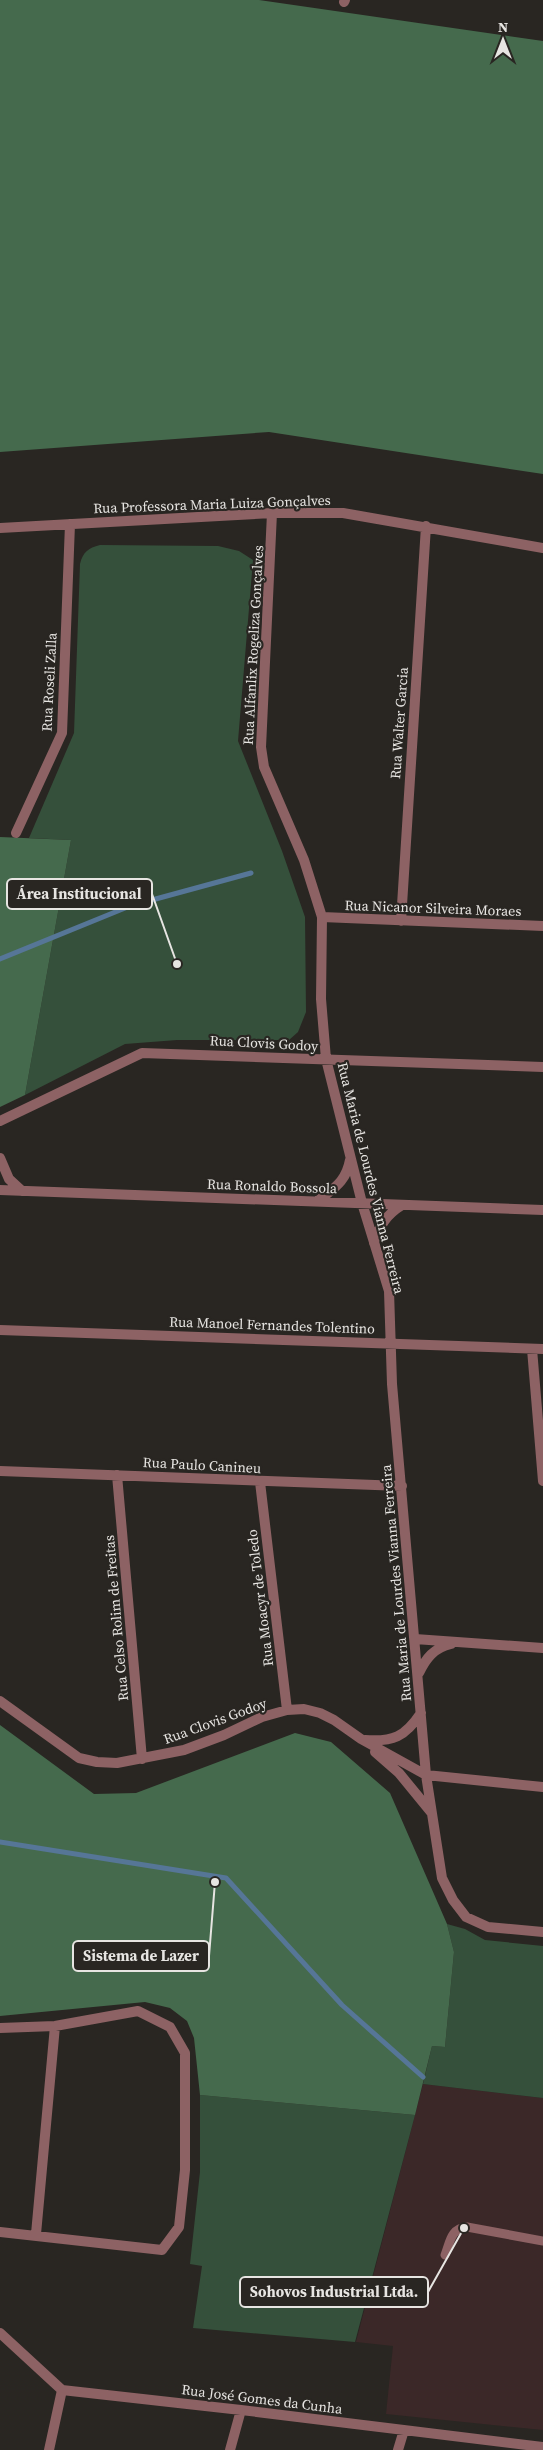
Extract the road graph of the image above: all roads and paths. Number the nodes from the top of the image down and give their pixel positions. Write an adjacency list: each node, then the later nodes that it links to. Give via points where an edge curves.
1 (272, 513): 2 (street, Rua Professora Maria Luiza Gonçalves); 3 (street, Rua Professora Maria Luiza Gonçalves, via 343,513); 7 (street, Rua Alfanlix Rogeliza Gonçalves, via 261,747 264,767)
2 (70, 524): 4 (street, Rua Professora Maria Luiza Gonçalves); 6 (street, Rua Roseli Zalla, via 62,733)
3 (426, 526): 5 (street, Rua Professora Maria Luiza Gonçalves); 9 (street, Rua Walter Garcia)
4 (0, 528)
5 (543, 548)
6 (16, 833)
7 (304, 860): 8 (street, Rua Maria de Lourdes Vianna Ferreira)
8 (322, 917): 9 (street, Rua Nicanor Silveira Moraes); 11 (street, Rua Maria de Lourdes Vianna Ferreira, via 321,999)
9 (401, 921): 10 (street, Rua Nicanor Silveira Moraes)
10 (543, 926)
11 (326, 1059): 12 (street, Rua Clovis Godoy); 13 (street, Rua Clovis Godoy, via 142,1053); 14 (street, Rua Maria de Lourdes Vianna Ferreira)
12 (543, 1067)
13 (0, 1122)
14 (351, 1154): 18 (street, via 348,1172 340,1185); 19 (street, Rua Maria de Lourdes Vianna Ferreira)
15 (0, 1158): 17 (street, via 10,1179)
16 (0, 1190): 17 (street, Rua Ronaldo Bossola)
17 (22, 1191): 18 (street, Rua Ronaldo Bossola)
18 (318, 1201): 19 (street, Rua Ronaldo Bossola)
19 (362, 1203): 20 (street, Rua Ronaldo Bossola); 22 (street, Rua Maria de Lourdes Vianna Ferreira)
20 (403, 1204): 21 (street, Rua Ronaldo Bossola); 22 (street, via 389,1213)
21 (543, 1210)
22 (374, 1243): 24 (street, Rua Maria de Lourdes Vianna Ferreira, via 389,1291)
23 (0, 1330): 24 (street, Rua Manoel Fernandes Tolentino)
24 (391, 1342): 25 (street, Rua Manoel Fernandes Tolentino); 31 (street, Rua Maria de Lourdes Vianna Ferreira)
25 (532, 1348): 26 (street, Rua Manoel Fernandes Tolentino); 29 (street)
26 (543, 1349)
27 (0, 1471): 28 (street, Rua Paulo Canineu)
28 (117, 1475): 30 (street, Rua Paulo Canineu); 40 (street, Rua Celso Rolim de Freitas)
29 (543, 1481)
30 (260, 1482): 31 (street, Rua Paulo Canineu); 37 (street, Rua Moacyr de Toledo)
31 (402, 1486): 32 (street, Rua Maria de Lourdes Vianna Ferreira)
32 (415, 1640): 33 (street); 35 (street, Rua Maria de Lourdes Vianna Ferreira)
33 (456, 1642): 34 (street); 35 (street, via 433,1652)
34 (543, 1648)
35 (418, 1674): 38 (street, Rua Maria de Lourdes Vianna Ferreira)
36 (0, 1701): 40 (street, Rua Clovis Godoy, via 79,1758 117,1763)
37 (287, 1710): 39 (street, Rua Clovis Godoy, via 304,1709 320,1713); 40 (street, Rua Clovis Godoy, via 262,1717 224,1736 184,1750)
38 (421, 1712): 39 (street, via 410,1728 397,1737); 42 (street, Rua Maria de Lourdes Vianna Ferreira)
39 (361, 1739): 41 (street, Rua Clovis Godoy); 42 (street, Rua Clovis Godoy)
40 (142, 1759)
41 (399, 1773): 43 (street, Rua Clovis Godoy); 45 (street, Rua Clovis Godoy)
42 (426, 1775): 43 (street); 44 (street)
43 (428, 1787): 45 (street)
44 (543, 1787)
45 (432, 1813): 46 (street, via 442,1878 466,1917 488,1927)
46 (543, 1932)
47 (55, 2026): 48 (street); 50 (street); 50 (street, via 138,2011 170,2027 184,2053 185,2170 179,2227 162,2250)
48 (0, 2028)
49 (0, 2232): 50 (street)
50 (36, 2234)
51 (543, 2241): 52 (lane, via 459,2228 454,2231)
52 (445, 2255)
53 (0, 2333): 54 (street)
54 (62, 2390): 55 (street, Rua José Gomes da Cunha); 58 (street)
55 (241, 2410): 56 (street, Rua José Gomes da Cunha); 59 (street)
56 (404, 2430): 57 (street, Rua José Gomes da Cunha); 60 (street)
57 (543, 2447)
58 (49, 2450)
59 (230, 2450)
60 (398, 2450)

